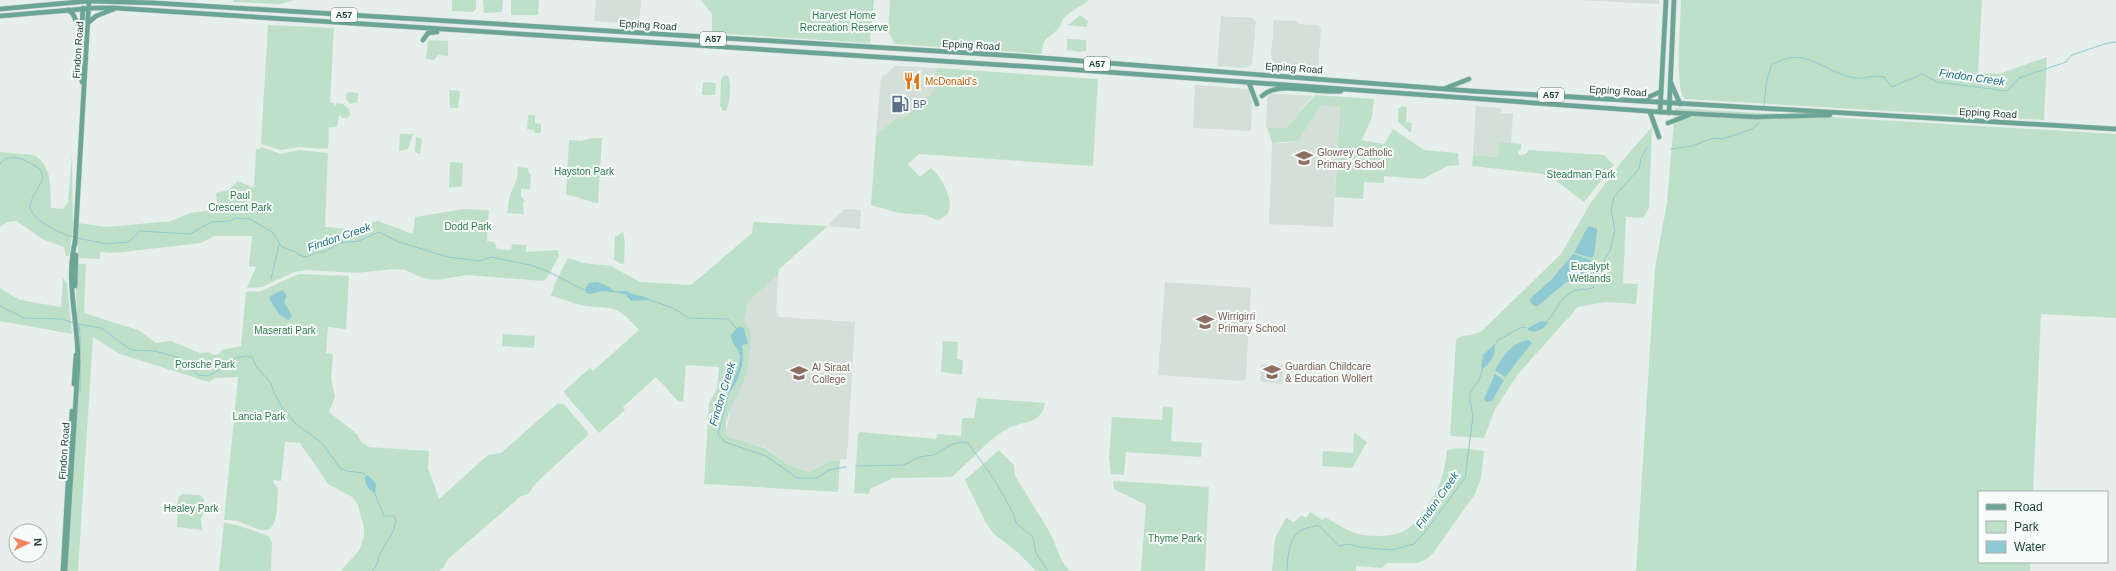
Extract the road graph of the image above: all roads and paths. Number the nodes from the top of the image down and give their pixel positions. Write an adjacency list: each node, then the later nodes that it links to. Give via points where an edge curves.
1 (64, 0): 8 (main road)
2 (89, 0): 6 (main road, Epping Road); 7 (main road, Epping Road); 9 (main road, Findon Road)
3 (102, 0): 7 (main road, Epping Road); 22 (main road, Epping Road / A57, via 1017,56)
4 (1666, 0): 25 (main road)
5 (1674, 0): 21 (main road)
6 (83, 1): 8 (main road, Epping Road); 12 (main road, Findon Road)
7 (95, 1)
8 (57, 4): 11 (main road, Epping Road)
9 (90, 8): 10 (main road, Epping Road); 12 (main road, Epping Road); 15 (main road, Findon Road)
10 (115, 8): 15 (main road, via 96,16); 16 (main road, Epping Road, via 411,26)
11 (0, 9)
12 (83, 9): 13 (main road, Epping Road); 17 (main road, Findon Road)
13 (68, 10): 14 (main road, Epping Road); 17 (main road)
14 (0, 16)
15 (89, 24): 24 (main road, Findon Road)
16 (469, 32): 18 (main road, via 431,32); 20 (main road, Epping Road)
17 (81, 34): 24 (main road, Findon Road)
18 (423, 40)
19 (1469, 79): 22 (main road)
20 (1248, 82): 23 (main road, Epping Road); 29 (main road)
21 (1671, 83): 30 (main road); 31 (main road)
22 (1442, 89): 27 (main road, Epping Road / A57)
23 (1349, 90): 26 (main road, via 1335,92 1278,88); 33 (main road, Epping Road)
24 (83, 92): 42 (main road, Findon Road, via 75,242 77,332)
25 (1660, 92): 27 (main road); 28 (main road)
26 (1262, 96)
27 (1638, 101): 28 (main road, Epping Road / A57)
28 (1660, 103): 30 (main road, Epping Road); 34 (main road)
29 (1257, 104)
30 (1669, 104): 31 (main road, Epping Road); 35 (main road)
31 (1680, 104): 32 (main road, Epping Road)
32 (1772, 109): 37 (main road, Epping Road); 38 (main road, via 1778,112)
33 (1650, 112): 34 (main road, Epping Road); 41 (main road)
34 (1660, 112): 35 (main road, Epping Road)
35 (1668, 113): 36 (main road, Epping Road)
36 (1692, 114): 38 (main road, Epping Road); 39 (main road)
37 (1858, 114): 38 (main road, Epping Road); 40 (main road, Epping Road)
38 (1779, 118)
39 (1668, 123)
40 (2116, 129)
41 (1659, 137)
42 (64, 571)

